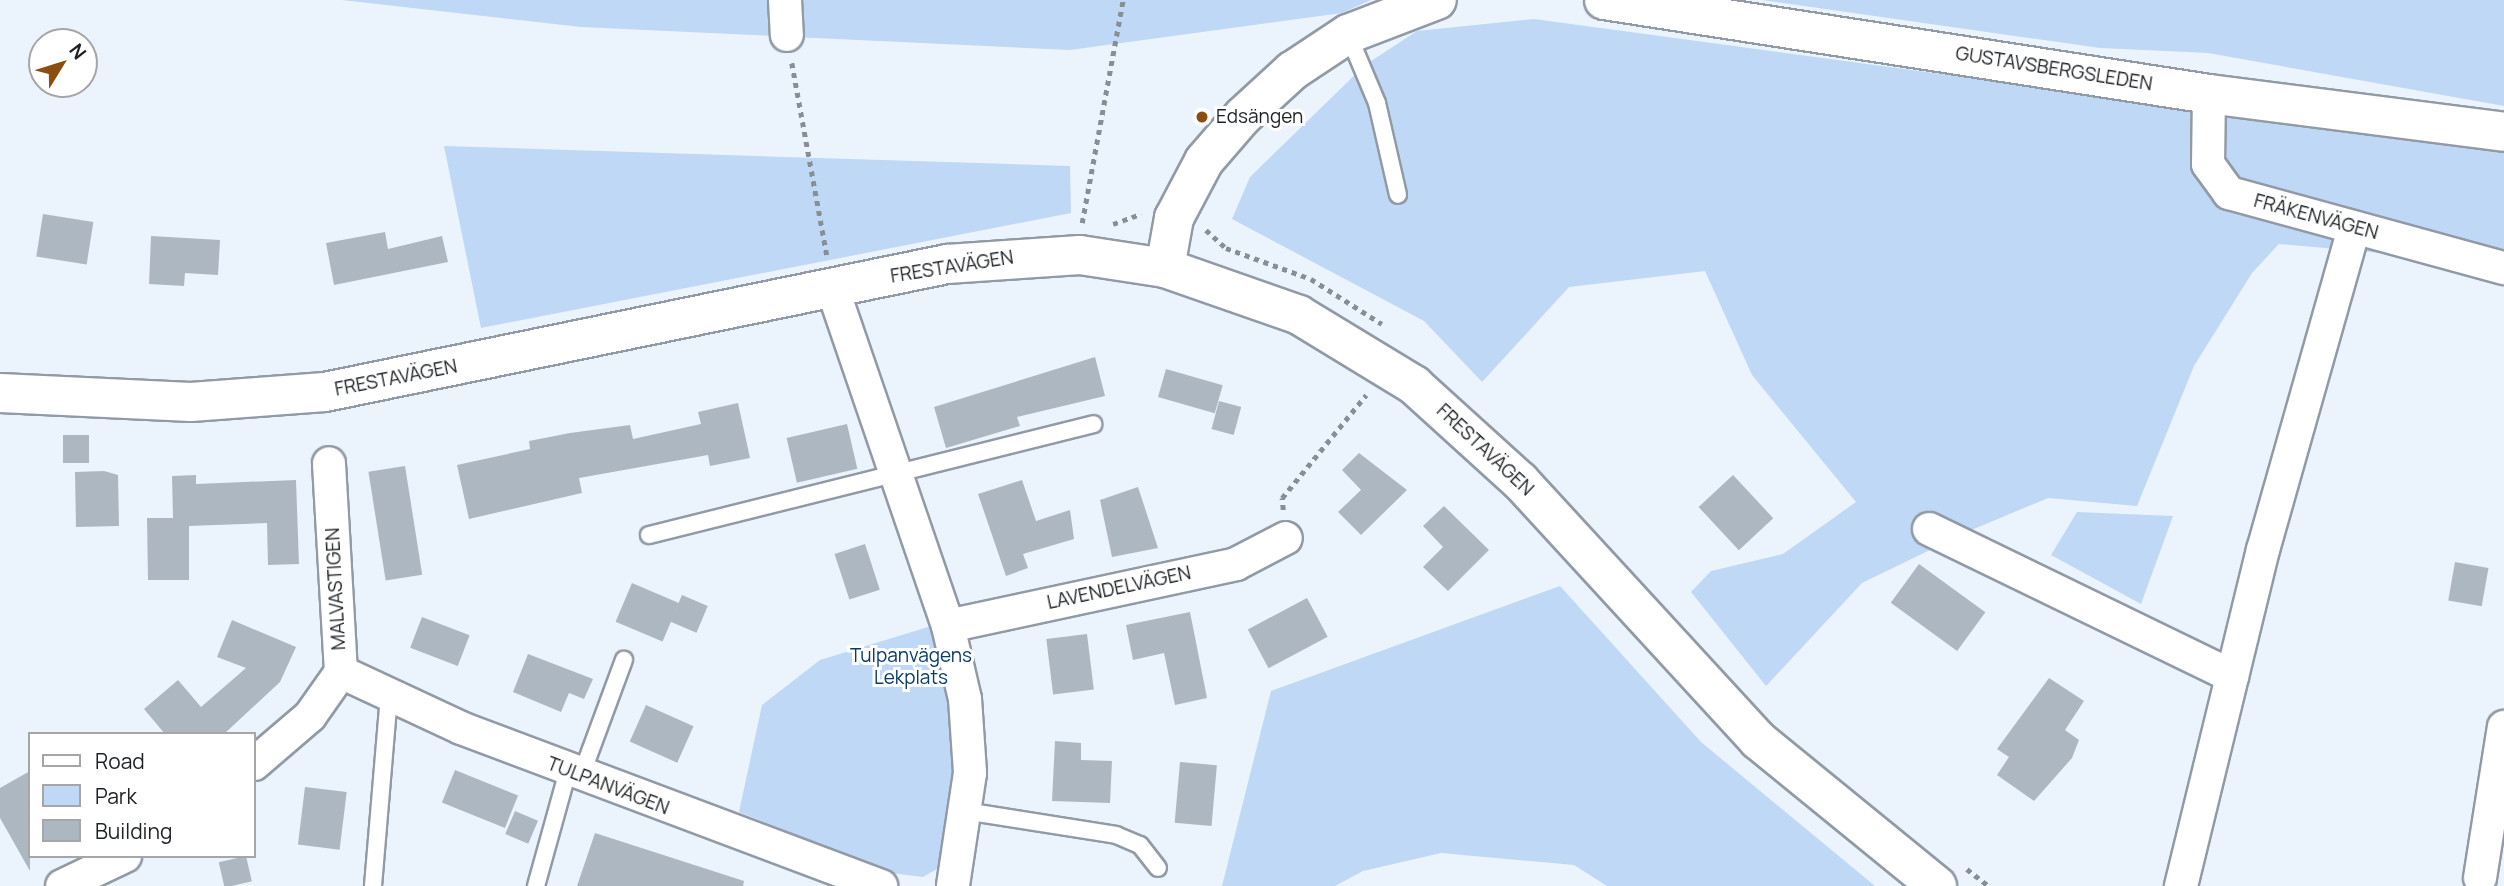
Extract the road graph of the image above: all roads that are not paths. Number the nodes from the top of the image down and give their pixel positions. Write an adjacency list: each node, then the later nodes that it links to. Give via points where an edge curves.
1 (785, 0): 5 (street)
2 (1437, 0): 4 (street)
3 (1604, 0): 6 (street, GUSTAVSBERGSLEDEN)
4 (1348, 34): 8 (lane, via 1377,103); 10 (street, via 1292,71 1204,161 1174,218)
5 (787, 35)
6 (2208, 94): 7 (street, GUSTAVSBERGSLEDEN); 9 (street, FRÄKENVÄGEN, via 2208,164 2229,193)
7 (2504, 132)
8 (1398, 195)
9 (2354, 228): 11 (street, FRÄKENVÄGEN); 23 (street)
10 (1165, 268): 12 (street, FRESTAVÄGEN, via 1080,255 1006,256); 38 (street, FRESTAVÄGEN, via 1299,315 1414,385 1520,481 1758,740)
11 (2504, 268)
12 (833, 290): 13 (street, FRESTAVÄGEN, via 325,392 191,402); 16 (street)
13 (0, 393)
14 (1093, 424): 16 (lane)
15 (329, 463): 22 (street, MALVASTIGEN)
16 (894, 475): 18 (lane); 20 (street)
17 (1929, 529): 23 (street)
18 (649, 535)
19 (1286, 538): 20 (street, LAVENDELVÄGEN, via 1236,564)
20 (947, 626): 29 (street, via 965,699)
21 (624, 660): 27 (lane)
22 (341, 672): 24 (street, TULPANVÄGEN); 26 (street, MALVASTIGEN, via 310,716)
23 (2232, 676): 39 (street)
24 (389, 694): 27 (street, TULPANVÄGEN); 34 (lane)
25 (2504, 727): 28 (street)
26 (256, 762)
27 (575, 773): 35 (lane); 36 (street, TULPANVÄGEN)
28 (2499, 787): 32 (street)
29 (965, 811): 31 (lane, via 1116,835 1140,845); 37 (street)
30 (121, 858): 33 (street)
31 (1158, 868)
32 (2480, 878)
33 (62, 886)
34 (373, 886)
35 (536, 886)
36 (881, 886)
37 (953, 886)
38 (1937, 886)
39 (2181, 886)

